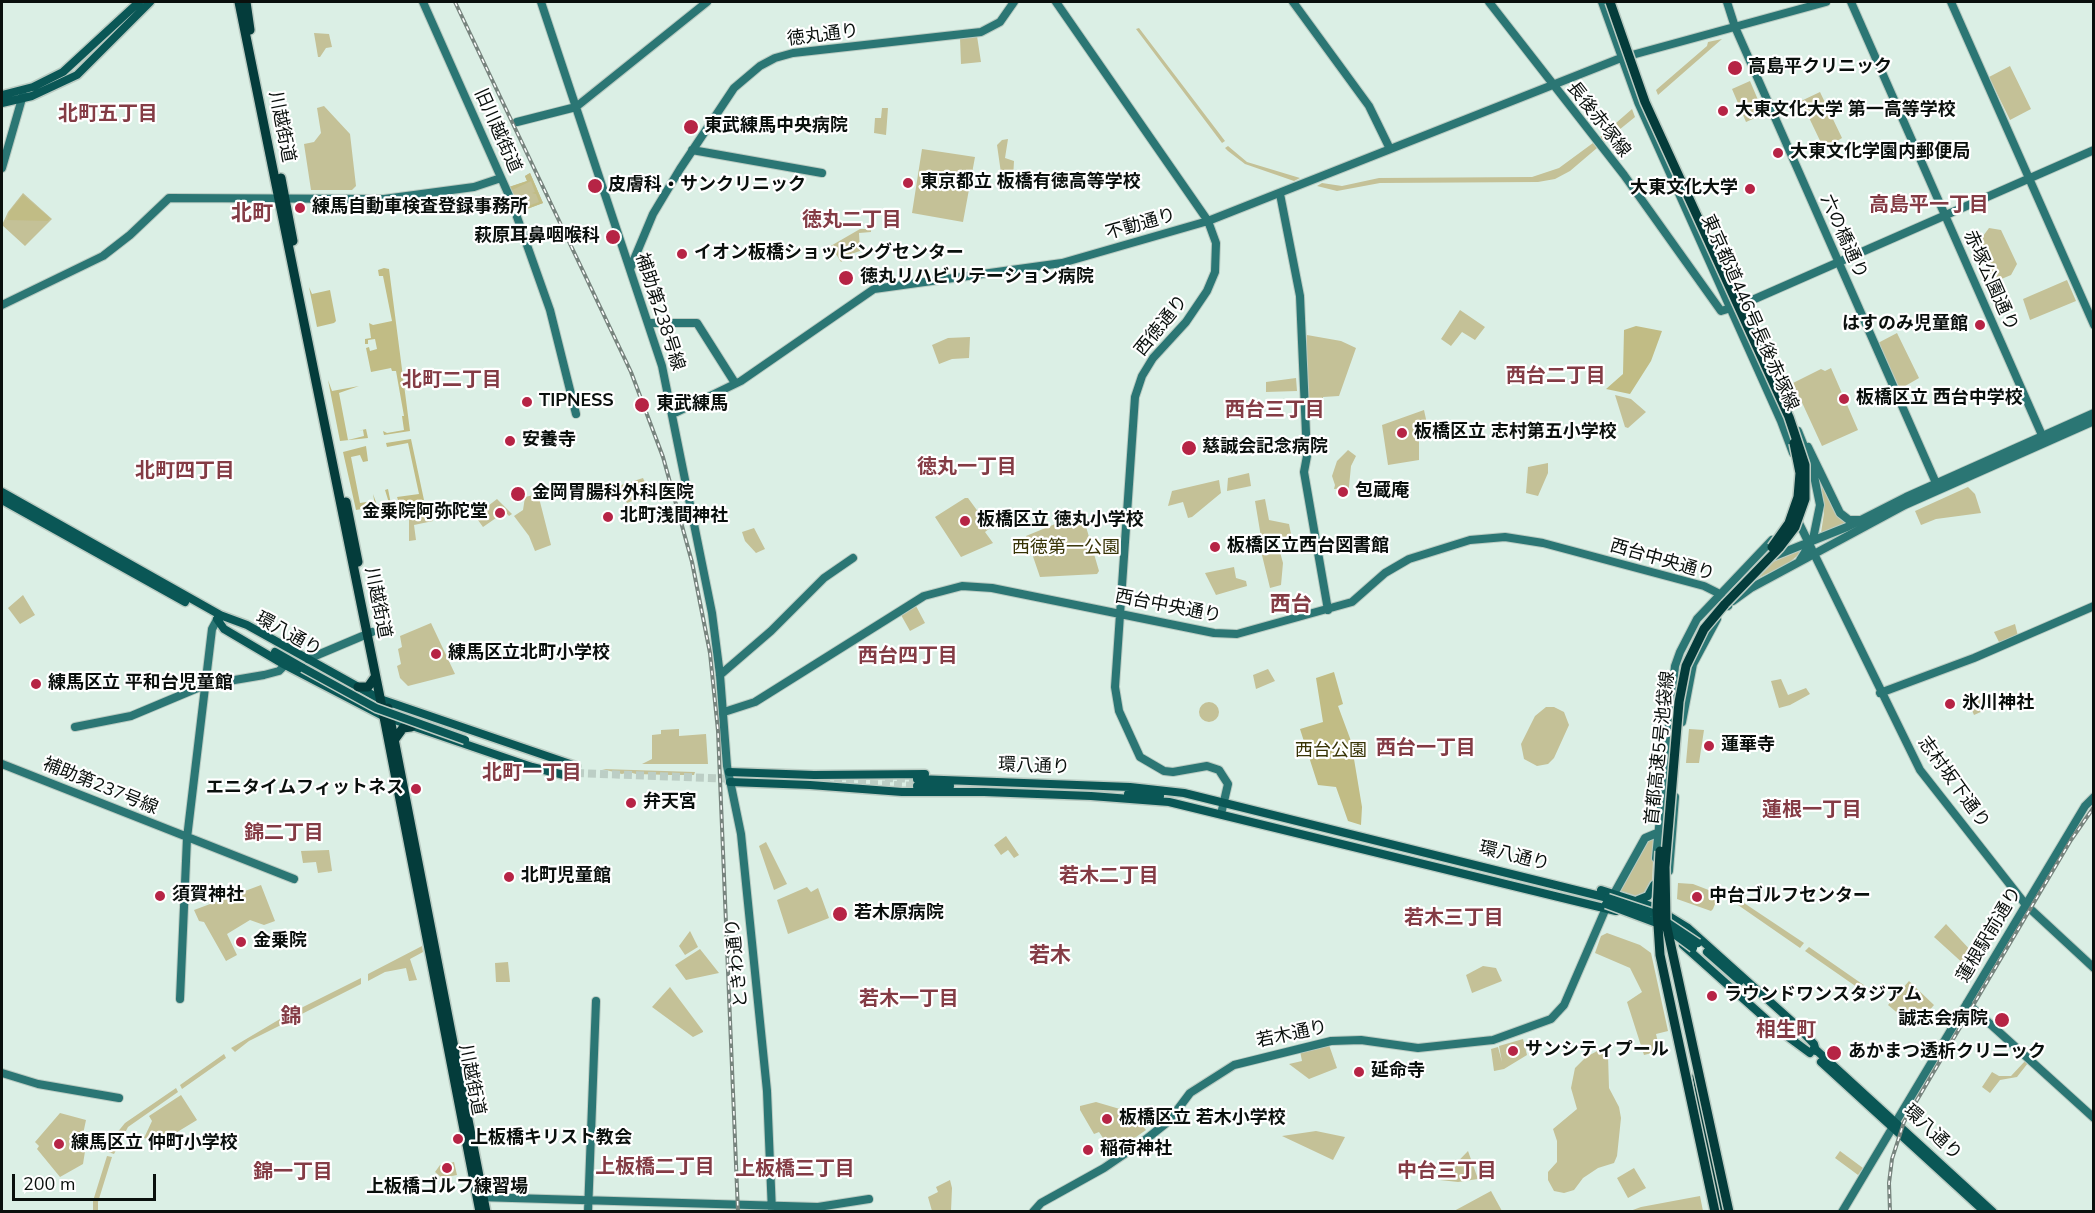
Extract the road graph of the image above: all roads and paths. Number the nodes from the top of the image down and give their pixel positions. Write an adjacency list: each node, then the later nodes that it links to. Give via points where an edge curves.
1 (139, 2): 23 (main road, via 71,66)
2 (150, 2): 23 (main road, via 77,75)
3 (239, 2): 35 (highway, 川越街道)
4 (246, 2): 35 (highway, 川越街道)
5 (423, 2): 32 (street, 旧川越街道)
6 (541, 2): 25 (street, 補助第238号線)
7 (707, 2): 25 (street)
8 (1014, 2): 28 (street, 徳丸通り, via 1000,22 981,32 793,53 771,60 734,88)
9 (1056, 2): 37 (street, 西徳通り)
10 (1293, 2): 27 (street, via 1369,106)
11 (1489, 2): 21 (street, 長後赤塚線)
12 (1606, 2): 20 (street, 東京都道446号長後赤塚線); 133 (highway, 首都高速5号池袋線, bridge, via 1642,104 1784,419 1799,466 1799,491 1789,523 1775,544 1694,634 1681,664 1674,702 1659,867 1658,940); 135 (highway, 首都高速5号池袋線, bridge, via 1645,102 1792,424 1805,465 1805,499 1795,526 1704,629 1686,666 1679,702 1665,874 1666,923)
13 (1614, 2): 19 (street, 東京都道446号長後赤塚線)
14 (1727, 2): 18 (street, 六の橋通り)
15 (1826, 2): 18 (street, 不動通り)
16 (1851, 2): 36 (street, 赤塚公園通り)
17 (1951, 2): 33 (street)
18 (1735, 27): 19 (street, 不動通り); 38 (street, 六の橋通り)
19 (1632, 54): 20 (street, 不動通り); 41 (street, 東京都道446号長後赤塚線, via 1650,103)
20 (1621, 58): 21 (street, 不動通り); 42 (street, 東京都道446号長後赤塚線)
21 (1552, 85): 27 (street, 不動通り); 42 (street, 長後赤塚線, via 1624,176 1716,306 1722,311)
22 (2, 94): 23 (main road)
23 (23, 95): 24 (main road); 30 (street)
24 (2, 103)
25 (576, 107): 26 (street); 39 (street, 補助第238号線)
26 (517, 123)
27 (1390, 148): 34 (street, 不動通り)
28 (692, 150): 31 (street); 39 (street, 徳丸通り, via 654,214)
29 (2094, 150): 33 (street)
30 (2, 168)
31 (822, 173)
32 (501, 178): 35 (street, via 474,187 387,198); 48 (street, 旧川越街道, via 550,310)
33 (2029, 178): 36 (street); 44 (street)
34 (1280, 194): 37 (street, 不動通り); 65 (street, via 1300,296 1307,456 1304,472)
35 (281, 197): 40 (street, via 169,198 103,256); 68 (highway, 川越街道)
36 (1945, 216): 38 (street); 51 (street, 赤塚公園通り)
37 (1208, 221): 45 (street, 不動通り, via 1062,263 874,289); 66 (street, 西徳通り, via 1217,251 1212,282 1186,322 1153,358 1135,397)
38 (1838, 262): 41 (street); 52 (street, 六の橋通り)
39 (630, 269): 43 (street, 補助第238号線)
40 (2, 305)
41 (1741, 305): 42 (street); 50 (street, 東京都道446号長後赤塚線)
42 (1730, 308): 55 (street, 東京都道446号長後赤塚線, via 1792,452 1796,478)
43 (648, 324): 45 (street, via 697,323); 71 (street, 補助第238号線, via 669,397 712,613)
44 (2094, 325)
45 (735, 383): 46 (street, 不動通り)
46 (677, 412)
47 (2094, 413): 51 (street, 東京都道446号長後赤塚線)
48 (576, 414)
49 (2094, 421): 51 (street, 東京都道446号長後赤塚線)
50 (1797, 430): 56 (street, via 1815,456 1843,516 1852,521); 57 (street, 東京都道446号長後赤塚線, via 1812,466 1819,497 1820,514)
51 (2044, 439): 52 (street, 東京都道446号長後赤塚線); 58 (street, 東京都道446号長後赤塚線, via 1905,505)
52 (1936, 483): 56 (street, 東京都道446号長後赤塚線)
53 (2, 492): 67 (main road, 環八通り)
54 (2, 500): 67 (main road, 環八通り)
55 (1792, 506): 57 (street, 志村坂下通り); 60 (street, 東京都道446号長後赤塚線, via 1784,525)
56 (1864, 519): 57 (street, 東京都道446号長後赤塚線)
57 (1810, 543): 58 (street, 志村坂下通り); 60 (street, 東京都道446号長後赤塚線); 61 (street, 東京都道446号長後赤塚線)
58 (1815, 554): 61 (street, 東京都道446号長後赤塚線); 76 (street, 志村坂下通り)
59 (853, 558): 71 (street, via 824,578)
60 (1751, 565): 62 (street, 東京都道446号長後赤塚線)
61 (1794, 565): 63 (street, 東京都道446号長後赤塚線, via 1751,588)
62 (1720, 594): 63 (street); 65 (street, 西台中央通り, via 1704,586 1548,544 1495,537 1464,542 1403,562 1358,599); 97 (street, 東京都道446号長後赤塚線, via 1687,635 1675,666)
63 (1728, 606): 108 (street, 東京都道446号長後赤塚線, via 1698,651 1687,684 1668,880)
64 (2094, 606): 76 (street)
65 (1328, 610): 66 (street, 西台中央通り, via 1237,634)
66 (1119, 614): 79 (street, 西台中央通り, via 992,588 946,589 916,601 755,702); 96 (street, 西徳通り, via 1115,687 1121,717 1136,752 1150,766 1173,772 1207,765 1222,772 1228,784)
67 (218, 617): 69 (main road, 環八通り); 70 (main road, via 224,629); 74 (street, via 212,629)
68 (370, 633): 69 (street); 72 (highway, 川越街道); 78 (highway, 川越街道)
69 (306, 663): 73 (main road); 87 (main road, 環八通り, via 385,706 466,737)
70 (285, 665): 74 (street, via 269,674); 77 (main road)
71 (720, 675): 79 (street, 補助第238号線)
72 (375, 677): 75 (highway, via 368,687); 78 (highway, 川越街道)
73 (348, 681): 75 (main road); 77 (main road, via 352,692)
74 (205, 684): 82 (street, via 137,714); 98 (street)
75 (358, 687): 78 (main road)
76 (1880, 693): 105 (street, 志村坂下通り, via 1920,770)
77 (343, 696): 81 (main road)
78 (383, 700): 80 (main road); 81 (highway, 川越街道)
79 (723, 712): 88 (street, ときわ通り)
80 (426, 715): 84 (main road); 87 (main road)
81 (387, 718): 83 (main road); 85 (highway, 川越街道); 125 (highway, 川越街道)
82 (75, 727)
83 (411, 727): 84 (main road); 85 (highway, via 403,728)
84 (421, 730): 87 (main road, via 540,769 564,775)
85 (394, 738): 125 (highway, 川越街道)
86 (2, 764): 98 (street, 補助第237号線)
87 (576, 770)
88 (729, 772): 89 (main road); 90 (street, ときわ通り)
89 (827, 775): 91 (main road, via 939,774); 92 (main road, via 831,781)
90 (730, 782): 92 (main road); 128 (street, ときわ通り, via 741,834 766,1087)
91 (1021, 783): 93 (main road, 環八通り, via 917,782); 96 (main road, 環八通り, via 1151,789)
92 (825, 786): 93 (main road, via 902,792)
93 (984, 789): 94 (main road, 環八通り); 94 (main road)
94 (1049, 792): 96 (main road, 環八通り, via 1159,796); 99 (main road, via 1169,802)
95 (2094, 797): 105 (street, 蓮根駅前通り)
96 (1224, 806): 99 (main road, 環八通り); 99 (main road, 環八通り, via 1291,814)
97 (1657, 833): 102 (street, 東京都道446号長後赤塚線); 103 (street, 若木通り, via 1645,838)
98 (187, 838): 101 (street, 補助第237号線); 114 (street)
99 (1451, 861): 100 (main road, 環八通り); 100 (main road, via 1487,865); 100 (main road, via 1479,874)
100 (1506, 875): 103 (main road); 107 (main road); 117 (main road, 環八通り, bridge, via 1615,906 1662,925 1685,940); 117 (main road, 環八通り, bridge, via 1626,903 1662,918 1689,936 1791,1027)
101 (294, 879)
102 (1654, 885): 104 (main road, via 1647,897); 106 (street, 東京都道446号長後赤塚線)
103 (1615, 894): 104 (main road); 107 (street, 若木通り)
104 (1637, 900): 106 (main road)
105 (2026, 904): 113 (street, 志村坂下通り); 116 (street, 蓮根駅前通り)
106 (1654, 907): 108 (main road); 109 (street, 東京都道446号長後赤塚線)
107 (1606, 908): 109 (main road); 132 (street, 若木通り, via 1564,1005 1551,1019 1493,1040 1418,1048 1361,1040 1331,1041 1234,1065 1190,1093 1169,1121 1145,1140 1041,1203)
108 (1669, 915): 110 (street, 東京都道446号長後赤塚線); 117 (main road, via 1702,939 1796,1025 1814,1044)
109 (1654, 925): 110 (main road); 118 (street, 東京都道446号長後赤塚線)
110 (1672, 936): 111 (main road); 112 (street, 東京都道446号長後赤塚線)
111 (1688, 949): 112 (main road, via 1682,950); 117 (main road, via 1776,1028)
112 (1676, 959): 119 (street, 東京都道446号長後赤塚線)
113 (2094, 968)
114 (180, 999)
115 (596, 1001): 127 (street)
116 (1967, 1003): 122 (street); 123 (street, 蓮根駅前通り)
117 (1813, 1052): 123 (main road, 環八通り)
118 (1682, 1056): 124 (highway); 133 (street, 東京都道446号長後赤塚線)
119 (1698, 1056): 124 (highway); 135 (street, 東京都道446号長後赤塚線)
120 (2, 1073): 121 (street)
121 (119, 1098)
122 (2094, 1118)
123 (1894, 1125): 136 (street, 蓮根駅前通り); 137 (main road, 環八通り); 138 (main road, 環八通り)
124 (1703, 1127): 134 (highway)
125 (480, 1198): 127 (street); 129 (highway, 川越街道); 130 (highway, 川越街道)
126 (869, 1199): 128 (street, via 823,1207)
127 (589, 1201): 128 (street); 131 (street)
128 (772, 1209)
129 (480, 1212)
130 (486, 1212)
131 (588, 1212)
132 (1033, 1212)
133 (1715, 1212)
134 (1722, 1212)
135 (1731, 1212)
136 (1842, 1212)
137 (1985, 1212)
138 (1994, 1212)

